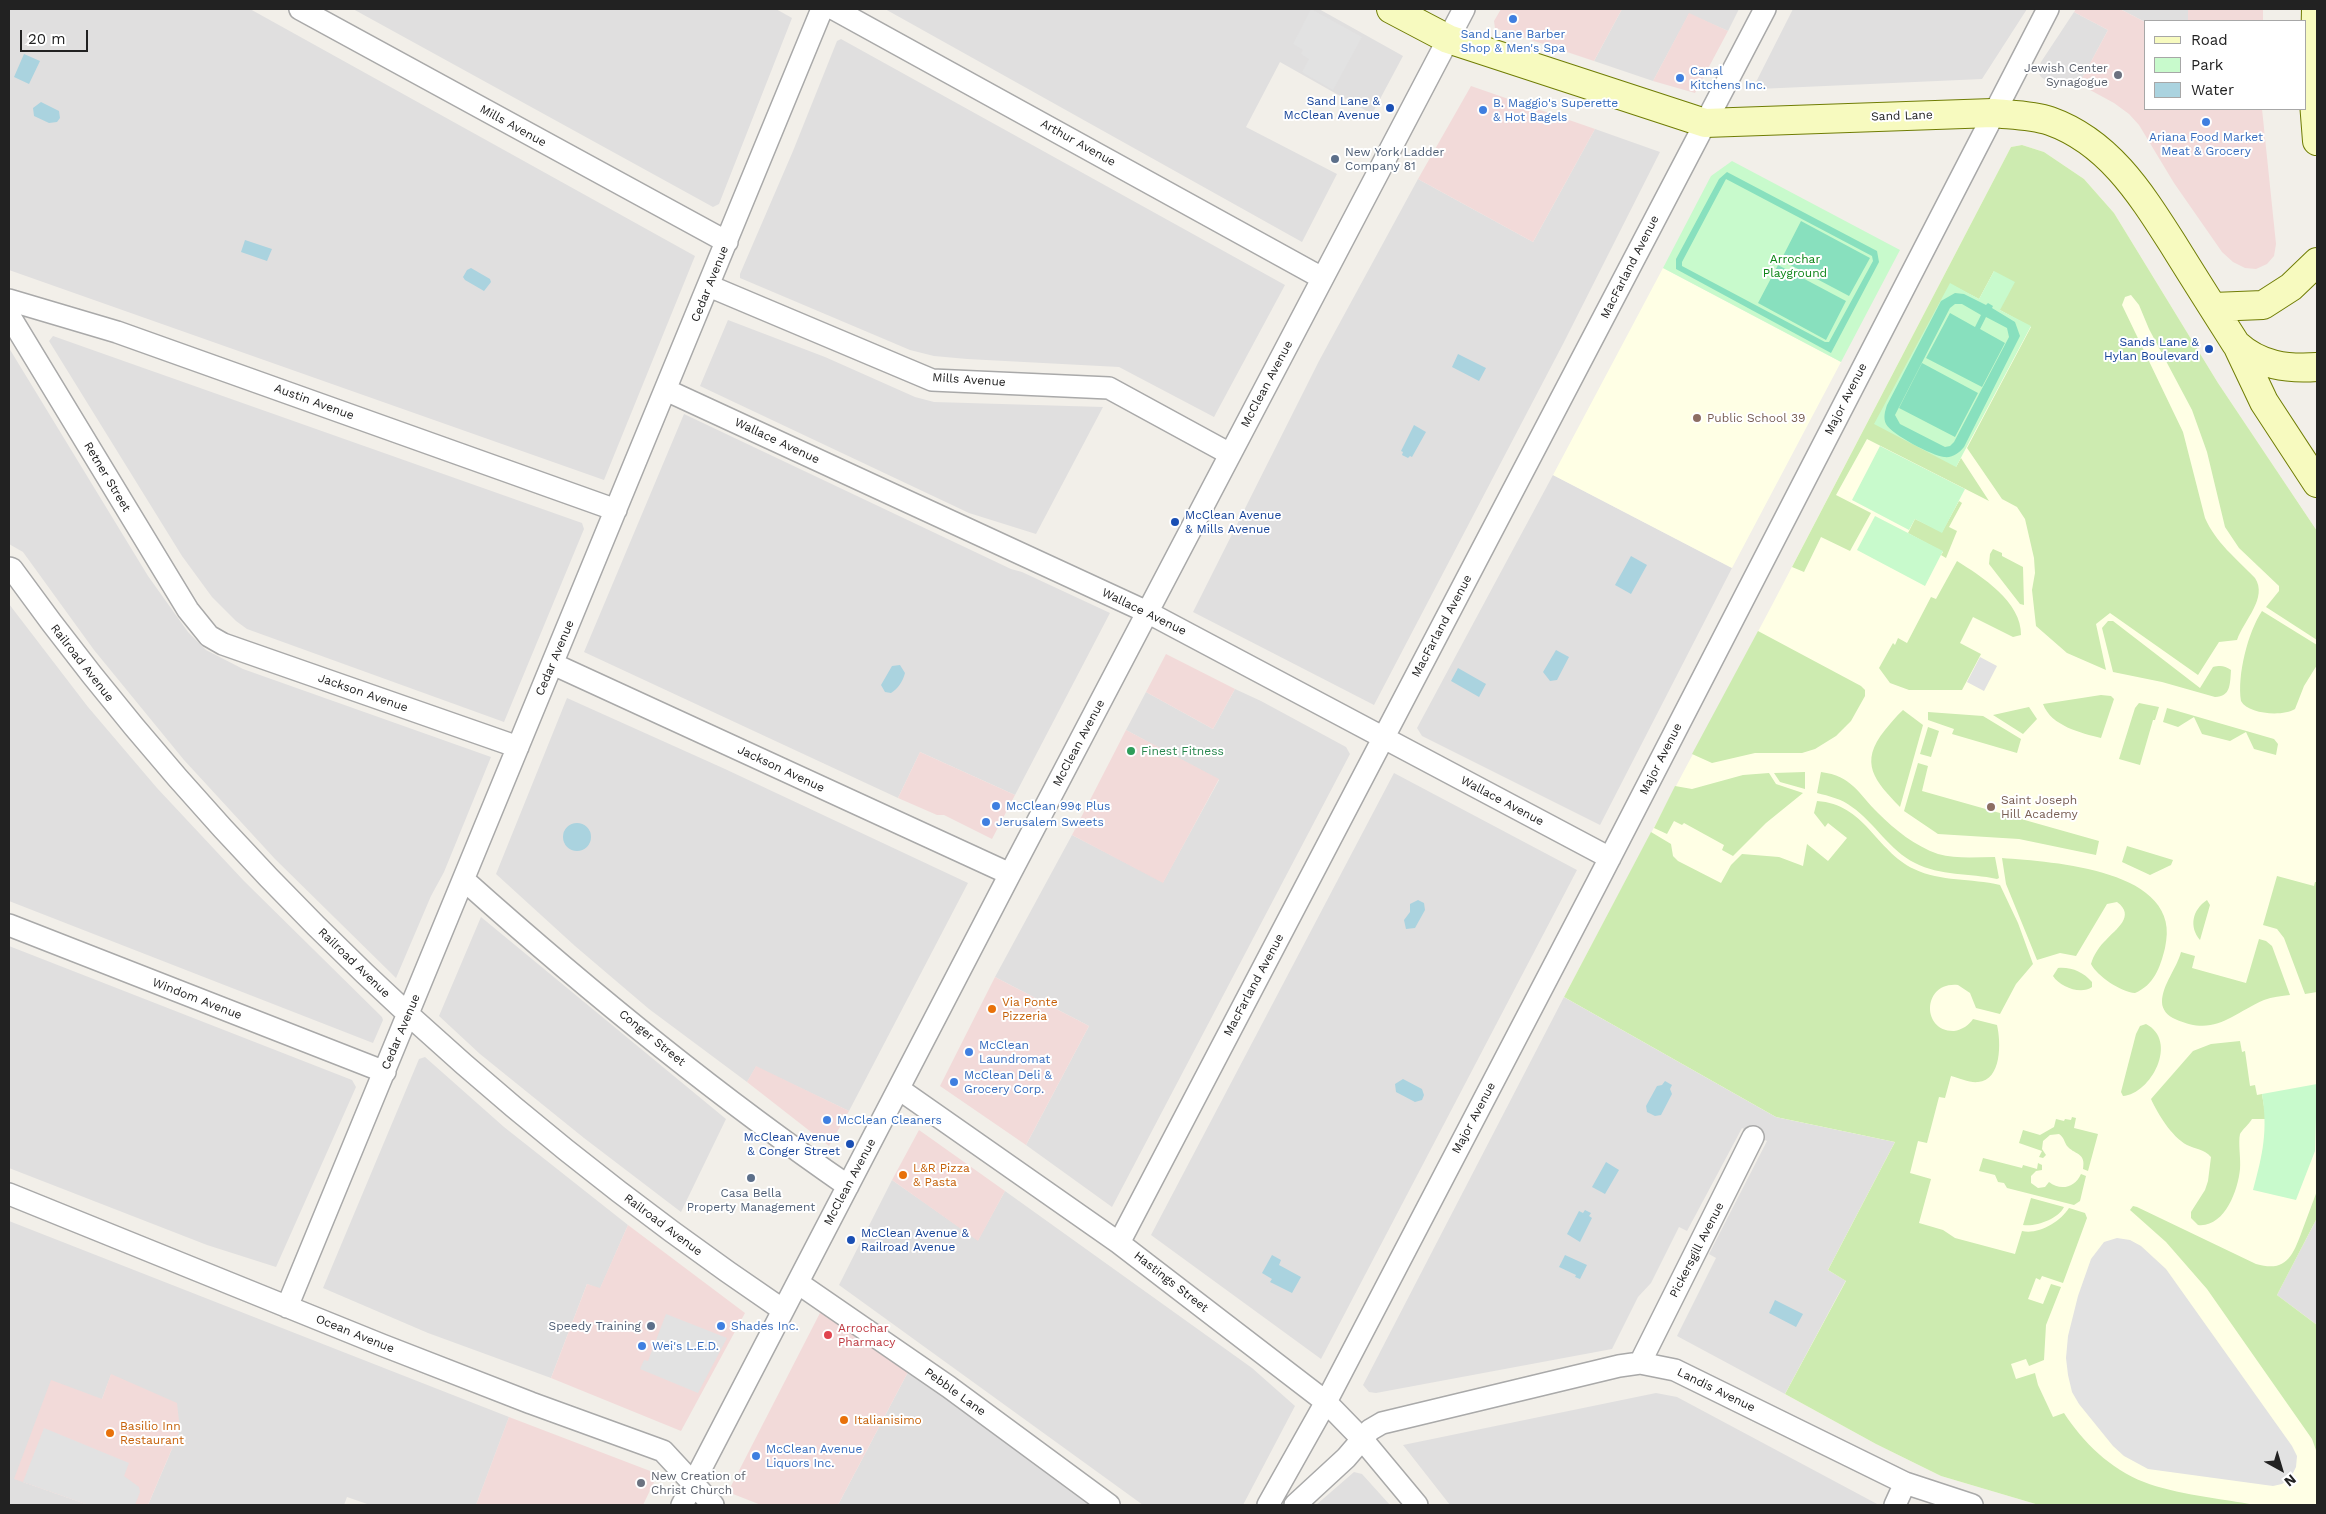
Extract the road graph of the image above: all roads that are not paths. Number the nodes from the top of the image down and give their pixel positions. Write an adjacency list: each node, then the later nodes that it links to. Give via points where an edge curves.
1 (300, 9): 13 (street, Mills Avenue)
2 (822, 9): 13 (street, Cedar Avenue)
3 (834, 9): 15 (street, Arthur Avenue)
4 (1392, 9): 9 (street, Sand Lane)
5 (1464, 9): 9 (street, McClean Avenue)
6 (1765, 9): 11 (street, MacFarland Avenue)
7 (2048, 9): 10 (street, Major Avenue)
8 (2316, 9): 12 (street, via 2314,102)
9 (1448, 39): 11 (street, Sand Lane); 15 (street, McClean Avenue)
10 (1993, 113): 11 (street, Sand Lane); 18 (street, Sand Lane, via 2034,116 2064,127 2114,162 2143,196); 32 (street, Major Avenue)
11 (1705, 123): 30 (street, MacFarland Avenue)
12 (2317, 141)
13 (727, 242): 16 (street, Cedar Avenue)
14 (2317, 262): 18 (street, via 2291,288 2262,305)
15 (1322, 278): 23 (street, McClean Avenue)
16 (709, 286): 22 (street, Cedar Avenue); 23 (street, Mills Avenue, via 932,380 1109,388)
17 (9, 300): 25 (street, Austin Avenue, via 117,332)
18 (2213, 307): 20 (street, Sand Lane)
19 (9, 315): 28 (street, Retner Street, via 188,610)
20 (2236, 344): 21 (street, Sand Lane, via 2253,357 2273,365); 24 (street, via 2264,402)
21 (2317, 367)
22 (666, 390): 25 (street, Cedar Avenue); 27 (street, Wallace Avenue)
23 (1230, 454): 27 (street, McClean Avenue)
24 (2317, 483)
25 (616, 510): 29 (street, Cedar Avenue)
26 (10, 568): 36 (street, Railroad Avenue, via 126,719 185,786 278,887)
27 (1147, 612): 30 (street, Wallace Avenue); 33 (street, McClean Avenue)
28 (209, 636): 31 (street, Jackson Avenue, via 223,644)
29 (553, 664): 31 (street, Cedar Avenue); 33 (street, Jackson Avenue)
30 (1383, 738): 32 (street, Wallace Avenue); 42 (street, MacFarland Avenue)
31 (518, 747): 34 (street, Cedar Avenue)
32 (1610, 858): 47 (street, Major Avenue)
33 (1010, 874): 38 (street, McClean Avenue)
34 (464, 880): 36 (street, Cedar Avenue); 40 (street, Conger Street, via 737,1107)
35 (9, 925): 37 (street, Windom Avenue)
36 (409, 1014): 37 (street, Cedar Avenue); 45 (street, Railroad Avenue, via 469,1069 640,1208)
37 (384, 1072): 44 (street, Cedar Avenue)
38 (899, 1089): 40 (street, McClean Avenue); 42 (street, Hastings Street)
39 (1754, 1137): 46 (street, Pickersgill Avenue)
40 (848, 1186): 43 (street, McClean Avenue)
41 (9, 1194): 44 (street, Ocean Avenue)
42 (1119, 1243): 47 (street, Hastings Street)
43 (798, 1283): 45 (street, McClean Avenue); 53 (street, Pebble Lane, via 949,1387)
44 (287, 1307): 50 (street, Ocean Avenue, via 531,1403 663,1450)
45 (783, 1310): 50 (street, McClean Avenue)
46 (1640, 1364): 48 (street, Landis Avenue, via 1619,1366 1399,1418 1382,1424); 49 (street, Landis Avenue, via 1675,1370)
47 (1326, 1402): 48 (street, Hastings Street); 54 (street, Major Avenue)
48 (1362, 1439): 55 (street); 56 (street, Hastings Street)
49 (1905, 1483): 57 (street); 58 (street, Landis Avenue)
50 (693, 1484): 51 (street, McClean Avenue); 52 (street, Ocean Avenue)
51 (682, 1505)
52 (713, 1505)
53 (1109, 1505)
54 (1268, 1505)
55 (1295, 1505)
56 (1417, 1505)
57 (1895, 1505)
58 (1972, 1505)

